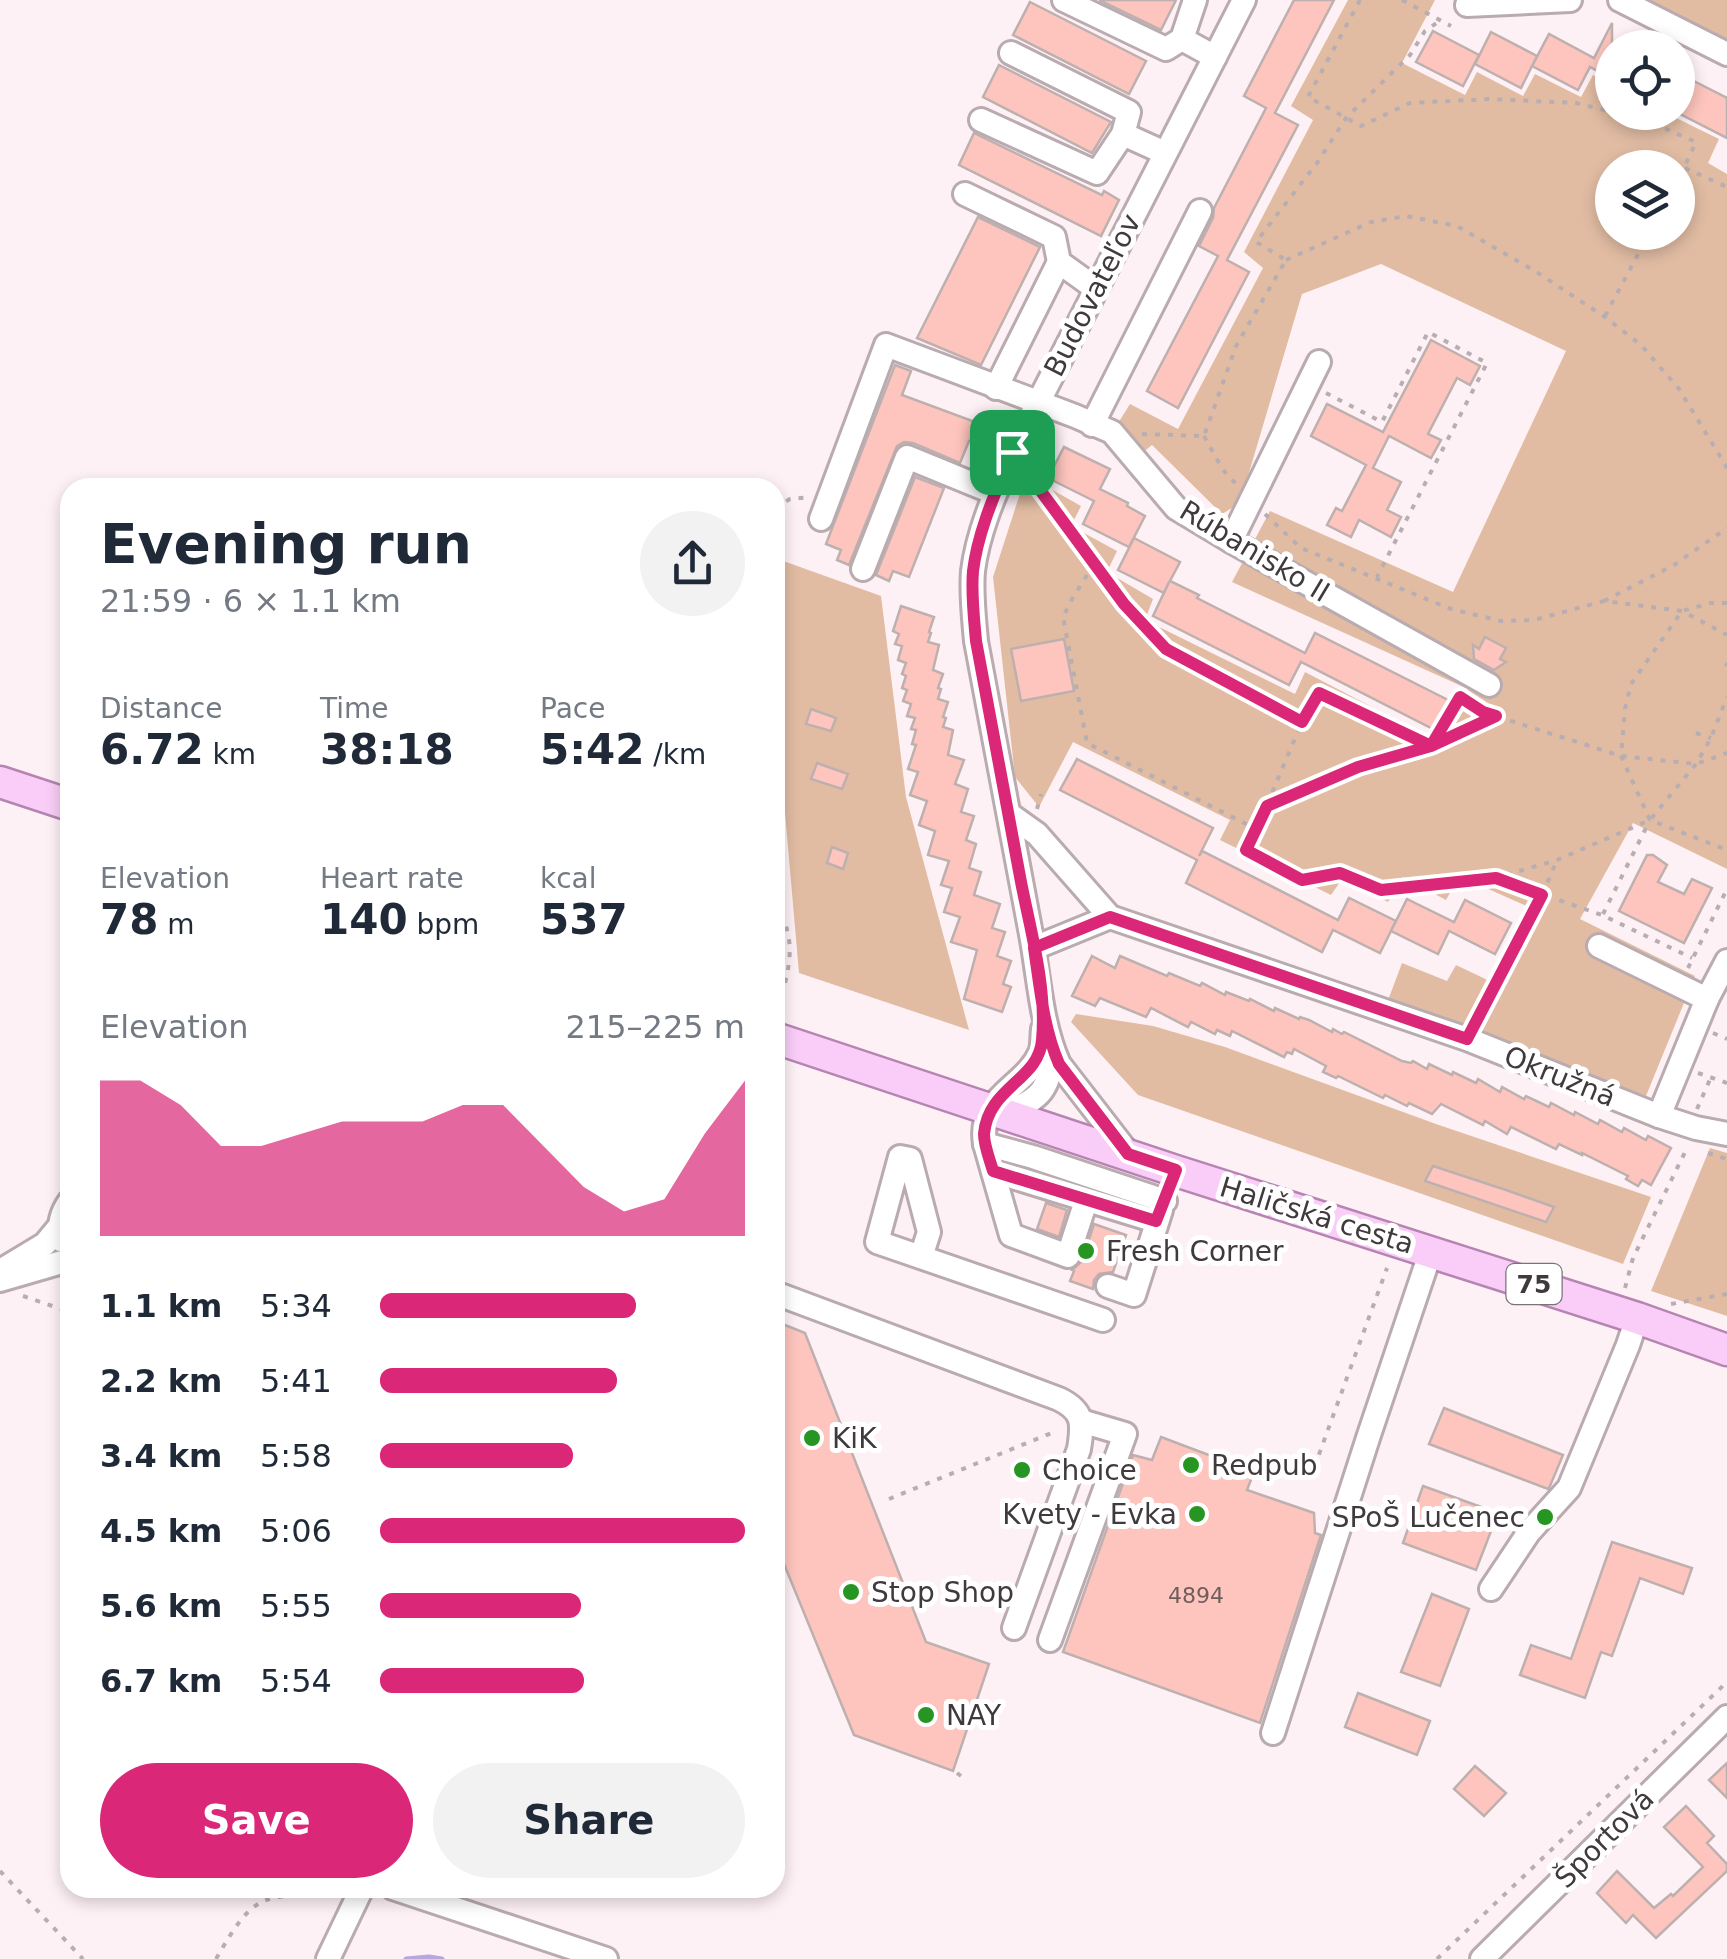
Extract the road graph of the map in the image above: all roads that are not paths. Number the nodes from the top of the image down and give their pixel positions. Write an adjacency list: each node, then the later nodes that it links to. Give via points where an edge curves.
1 (1064, 0): 7 (street, via 1166,48)
2 (1195, 0): 7 (street)
3 (1244, 0): 10 (street, Budovateľov)
4 (1570, 0): 6 (street)
5 (1620, 0): 9 (street)
6 (1467, 4)
7 (1182, 38): 10 (street)
8 (1012, 53): 12 (street, via 1129,112)
9 (1727, 54)
10 (1215, 57): 13 (street, Budovateľov)
11 (981, 120): 12 (street, via 1096,173)
12 (1123, 134): 13 (street)
13 (1165, 153): 17 (street, Budovateľov)
14 (964, 194): 16 (street, via 1054,238)
15 (1200, 211): 21 (street)
16 (1059, 262): 17 (street); 19 (street)
17 (1095, 288): 20 (street, Budovateľov)
18 (1314, 373): 24 (street)
19 (996, 388): 20 (street, Rúbanisko II); 23 (street, Rúbanisko II, via 886,345)
20 (1037, 402): 21 (street, Rúbanisko II); 22 (street, Budovateľov)
21 (1102, 428): 24 (street, Rúbanisko II, via 1176,508)
22 (996, 492): 25 (street, via 898,453); 29 (street, Budovateľov, via 973,570 972,598)
23 (821, 519)
24 (1231, 541): 26 (street, Rúbanisko II)
25 (863, 570)
26 (1489, 685)
27 (0, 782): 28 (main road)
28 (60, 802)
29 (1008, 814): 30 (street, Okružná, via 1037,834); 32 (street, Budovateľov)
30 (1110, 917): 32 (street); 39 (street, Okružná, via 1467,1039)
31 (1599, 946): 34 (street)
32 (1034, 948): 35 (street, Budovateľov)
33 (1727, 961): 34 (street)
34 (1707, 999): 39 (street)
35 (1044, 1016): 37 (street, Budovateľov); 38 (street, Budovateľov, via 1040,1053 999,1096)
36 (785, 1041): 38 (main road, Haličská cesta / 75)
37 (1052, 1048): 38 (street, Budovateľov, via 1041,1094); 42 (street, Budovateľov)
38 (998, 1112): 41 (street); 42 (main road, Haličská cesta / 75)
39 (1659, 1116): 40 (street, Okružná)
40 (1727, 1134)
41 (986, 1144): 44 (street); 46 (street, via 1032,1156)
42 (1128, 1154): 43 (main road, Haličská cesta / 75)
43 (1176, 1170): 46 (street); 51 (main road, Haličská cesta / 75)
44 (993, 1171): 45 (street); 50 (street)
45 (1086, 1200): 46 (street); 50 (street, via 1068,1256)
46 (1160, 1211): 57 (street, via 1134,1295)
47 (60, 1222): 48 (street)
48 (59, 1227): 49 (street); 54 (street)
49 (60, 1232)
50 (1011, 1235): 55 (street, via 1016,1254)
51 (1431, 1250): 59 (main road, Haličská cesta / 75); 67 (street)
52 (920, 1257): 60 (street)
53 (60, 1263): 56 (street)
54 (0, 1271)
55 (1073, 1274)
56 (0, 1280)
57 (1108, 1286)
58 (785, 1297): 62 (street, via 1060,1399)
59 (1630, 1306): 61 (main road, Haličská cesta / 75); 63 (street, via 1628,1345 1569,1488)
60 (1104, 1320)
61 (1727, 1350)
62 (1081, 1421): 64 (street, via 1079,1450); 65 (street, via 1125,1434)
63 (1491, 1589)
64 (1014, 1628)
65 (1050, 1640)
66 (1727, 1716): 72 (street, Športová)
67 (1273, 1733)
68 (357, 1898): 70 (street)
69 (423, 1898): 71 (street)
70 (328, 1959)
71 (606, 1959)
72 (1482, 1959)

